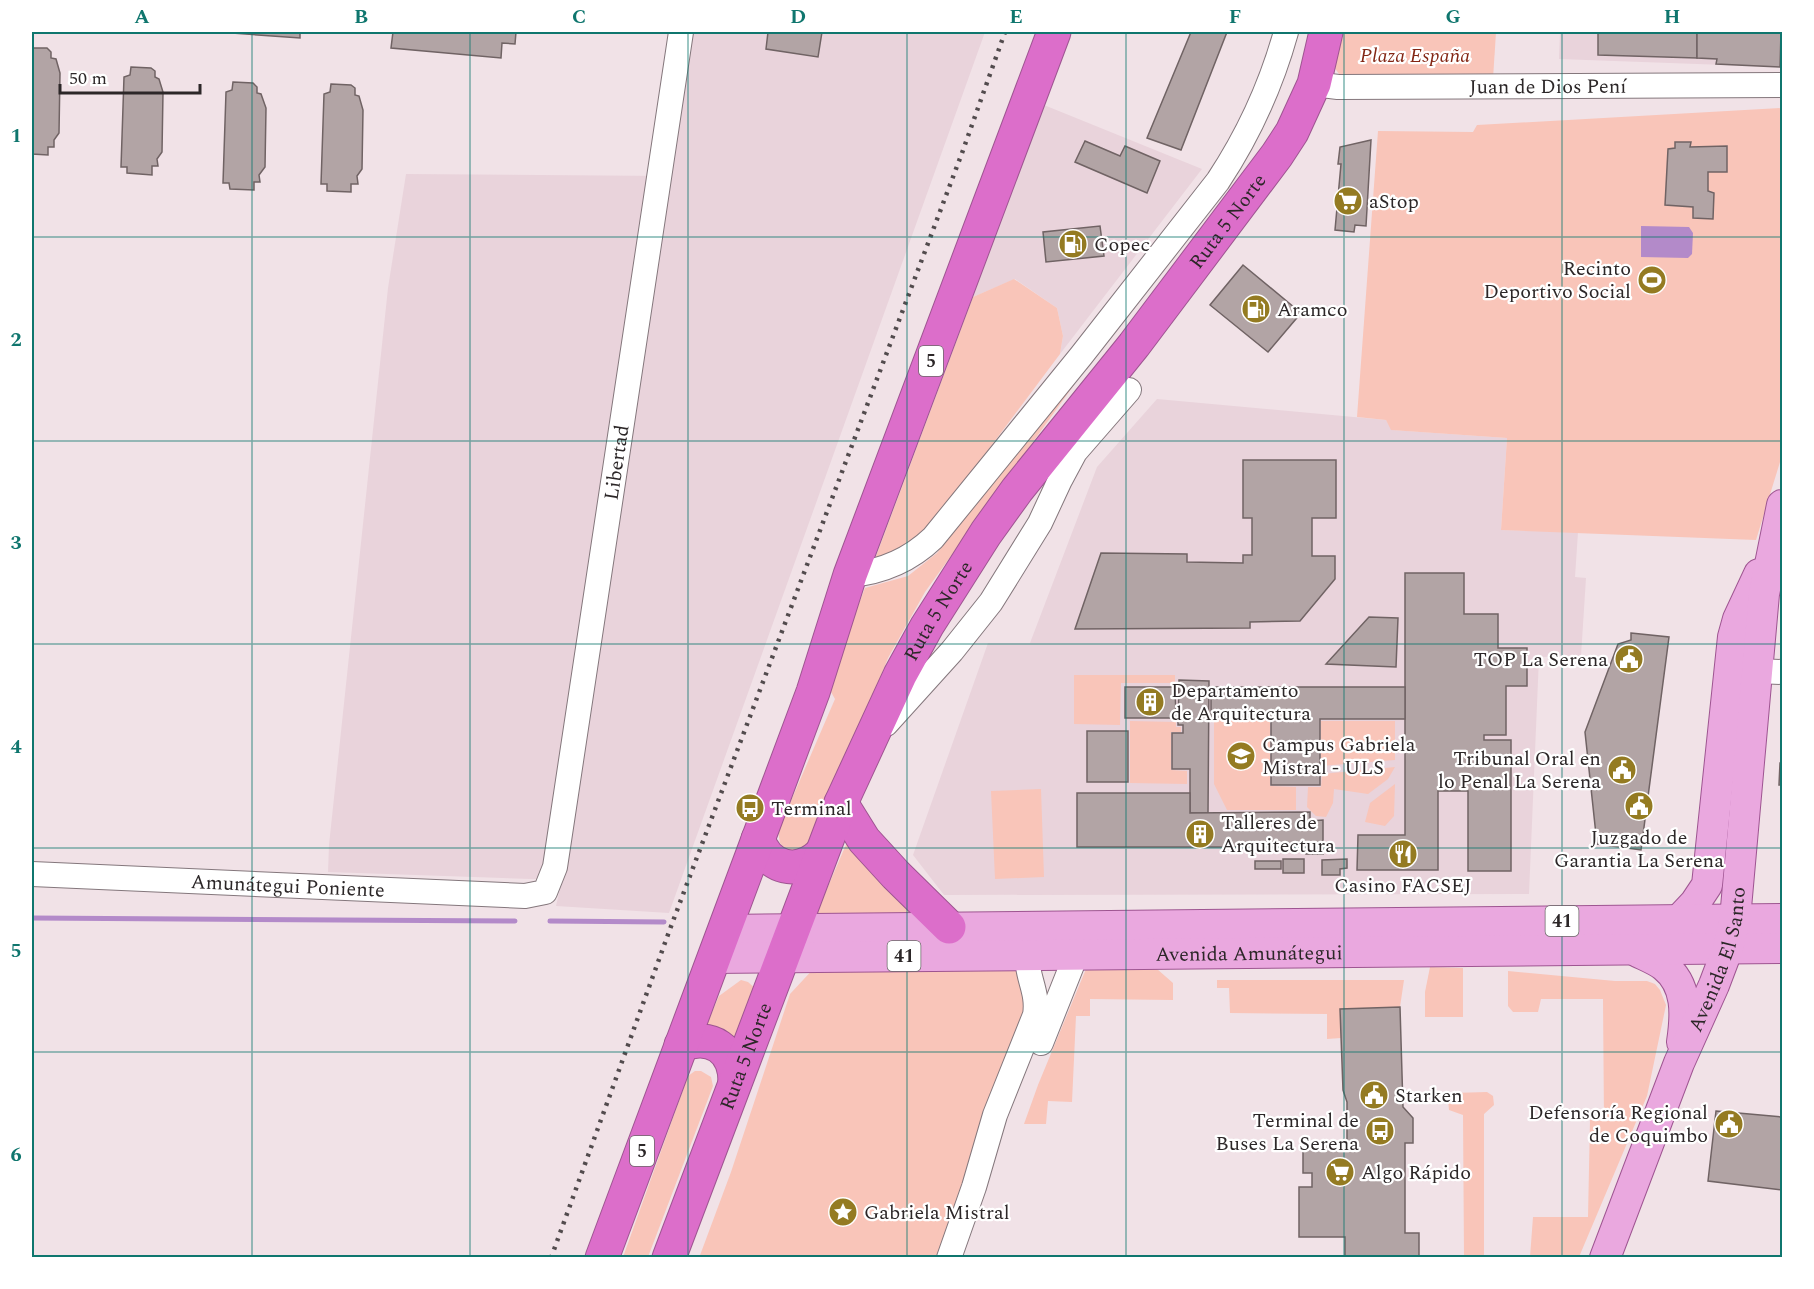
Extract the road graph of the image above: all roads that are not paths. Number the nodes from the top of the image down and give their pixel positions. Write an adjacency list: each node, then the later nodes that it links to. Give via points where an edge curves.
1 (681, 32): 15 (street, Libertad, via 555,867)
2 (1054, 32): 9 (highway, 5)
3 (1286, 32): 9 (street, via 1269,87 1238,151 1081,356 928,543 890,567)
4 (1326, 32): 5 (highway, Ruta 5 Norte)
5 (1314, 84): 6 (street, Juan de Dios Pení); 11 (highway, Ruta 5 Norte, via 1292,132 1110,399 1017,490 956,578 900,675)
6 (1782, 85)
7 (1782, 504): 8 (main road, Avenida El Santo)
8 (1774, 541): 10 (main road, Avenida El Santo, via 1764,594); 18 (main road, via 1733,637 1707,885)
9 (850, 575): 12 (highway, 5, via 813,692)
10 (1770, 671): 16 (main road, Avenida El Santo)
11 (840, 803): 13 (highway, Ruta 5 Norte); 20 (highway, via 864,840)
12 (758, 839): 13 (highway, via 772,861 789,867 807,864); 22 (highway, 5)
13 (821, 854): 21 (highway, Ruta 5 Norte)
14 (32, 874): 15 (street, Amunátegui Poniente, via 525,896)
15 (545, 892)
16 (1736, 919): 17 (main road, Avenida Amunátegui / 41); 18 (main road, Avenida Amunátegui / 41); 23 (main road, Avenida El Santo)
17 (1782, 919)
18 (1679, 920): 19 (main road, Avenida Amunátegui / 41)
19 (1053, 926): 20 (main road, Avenida Amunátegui / 41); 27 (street, via 1035,937)
20 (949, 927): 21 (main road, Avenida Amunátegui / 41)
21 (787, 943): 22 (main road, Avenida Amunátegui / 41); 27 (main road, Avenida Amunátegui / 41); 30 (highway, Ruta 5 Norte)
22 (719, 944): 28 (highway, 5)
23 (1728, 948): 24 (main road, Avenida Amunátegui / 41); 25 (main road, Avenida Amunátegui / 41); 29 (main road, Avenida El Santo)
24 (1782, 948)
25 (1631, 949): 26 (main road, Avenida Amunátegui / 41); 29 (main road, via 1663,966 1682,993 1686,1013)
26 (1076, 955): 27 (main road, Avenida Amunátegui / 41); 31 (street, via 1009,1121)
27 (1026, 956): 31 (street, via 1036,999 1035,1015 995,1115)
28 (681, 1045): 30 (highway, via 705,1041 721,1048 733,1063); 32 (highway, 5)
29 (1679, 1063): 35 (main road, Avenida El Santo)
30 (735, 1082): 33 (highway, Ruta 5 Norte)
31 (974, 1187): 34 (street)
32 (602, 1257)
33 (669, 1257)
34 (950, 1257)
35 (1605, 1257)

